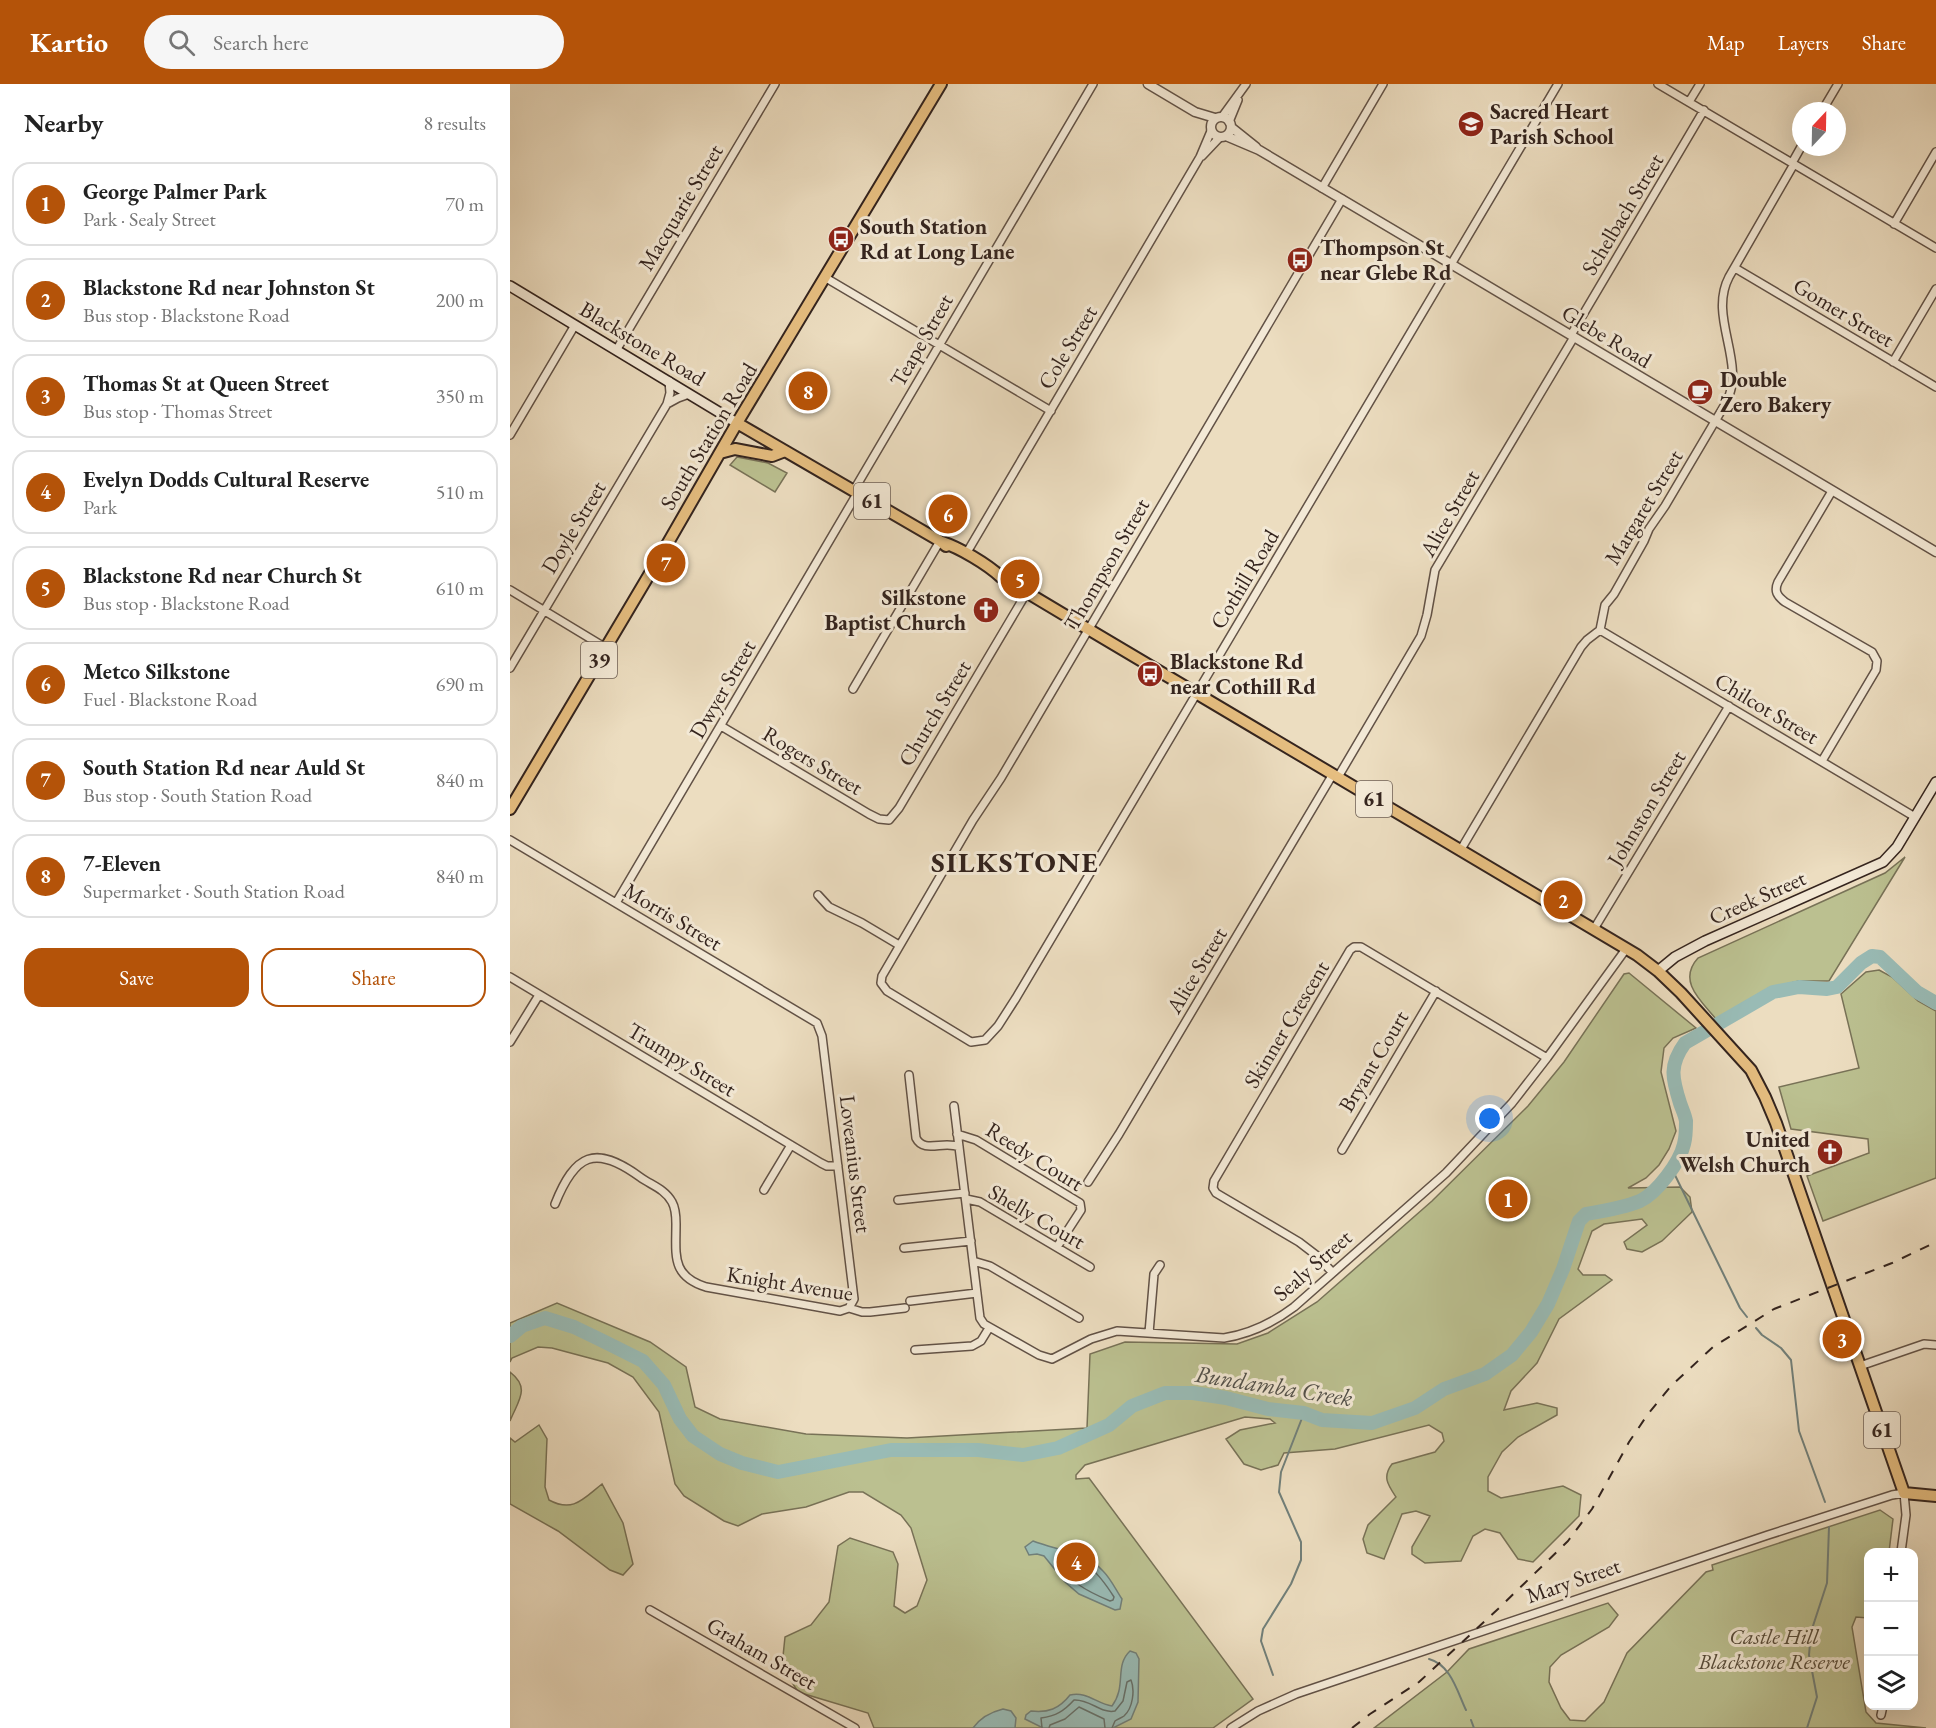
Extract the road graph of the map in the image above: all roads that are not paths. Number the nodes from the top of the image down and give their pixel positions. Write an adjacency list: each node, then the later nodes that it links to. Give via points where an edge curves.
1 (775, 84): 35 (street, Macquarie Street)
2 (941, 84): 29 (main road, South Station Road / 39)
3 (1093, 84): 34 (street, Teape Street)
4 (1148, 84): 14 (street, Glebe Road)
5 (1383, 84): 23 (street)
6 (1558, 84): 27 (street, Cothill Road)
7 (1659, 84): 11 (street)
8 (1700, 84): 11 (street)
9 (1838, 84): 12 (street)
10 (1244, 87): 15 (street)
11 (1689, 102): 13 (street)
12 (1827, 102)
13 (1704, 110): 22 (street); 33 (street, Schelbach Street)
14 (1195, 112): 15 (street, Glebe Road); 16 (street, Glebe Road)
15 (1224, 121): 16 (street); 17 (street, via 1229,132); 18 (street, Glebe Road)
16 (1211, 129): 17 (street, Glebe Road, via 1215,135); 21 (street, Cole Street)
17 (1223, 136): 18 (street, Glebe Road); 21 (street, Cole Street)
18 (1259, 150): 23 (street, Glebe Road)
19 (1936, 152): 25 (street)
20 (1796, 156): 22 (street, Margaret Street)
21 (1200, 158): 41 (street, Cole Street)
22 (1793, 163): 25 (street); 28 (street, Margaret Street)
23 (1322, 188): 24 (street, Glebe Road)
24 (1342, 199): 27 (street, Glebe Road); 56 (street, Thompson Street)
25 (1894, 224): 26 (street)
26 (1936, 248)
27 (1451, 264): 33 (street, Glebe Road); 61 (street, Cothill Road)
28 (1735, 268): 36 (street, Gomer Street); 42 (street, Margaret Street, via 1725,285 1722,302 1732,382)
29 (826, 278): 34 (street); 43 (main road, South Station Road / 39)
30 (510, 286): 32 (main road, Blackstone Road)
31 (1936, 289): 36 (street)
32 (576, 325): 35 (main road, Blackstone Road); 44 (street)
33 (1572, 336): 42 (street, Glebe Road); 65 (street, Alice Street, via 1435,570 1420,636)
34 (939, 344): 41 (street); 47 (street, Teape Street)
35 (617, 349): 37 (main road, Blackstone Road)
36 (1893, 362): 38 (street, Gomer Street)
37 (669, 381): 39 (main road, Blackstone Road); 40 (street, Doyle Street)
38 (1936, 387)
39 (689, 394): 40 (street); 43 (main road, Blackstone Road)
40 (667, 404): 55 (street, Doyle Street)
41 (1050, 411): 51 (street, Cole Street)
42 (1715, 421): 48 (street, Glebe Road); 57 (street, Margaret Street, via 1605,605)
43 (738, 423): 45 (main road, Blackstone Road / 61); 46 (main road, South Station Road / 39)
44 (510, 435)
45 (785, 451): 46 (main road, via 772,456 735,449); 47 (main road, Blackstone Road / 61)
46 (720, 453): 58 (main road, South Station Road / 39)
47 (856, 491): 49 (main road, Blackstone Road / 61); 63 (street, Dwyer Street)
48 (1832, 491): 50 (street, Glebe Road); 64 (street, via 1776,588 1785,602 1877,658 1876,670)
49 (941, 542): 51 (main road, Blackstone Road / 61); 52 (main road, Blackstone Road / 61, via 991,575); 60 (street)
50 (1936, 552)
51 (966, 554): 52 (main road, Blackstone Road / 61)
52 (1001, 577): 54 (main road, Blackstone Road / 61)
53 (510, 590): 55 (street)
54 (1027, 592): 56 (main road, Blackstone Road / 61); 69 (street, Church Street)
55 (544, 610): 58 (street); 59 (street, Doyle Street)
56 (1089, 629): 61 (main road, Blackstone Road / 61); 75 (street, Thompson Street)
57 (1600, 630): 62 (street, Chilcot Street); 71 (street, via 1581,647)
58 (606, 648): 67 (main road, South Station Road / 39)
59 (510, 668)
60 (853, 689)
61 (1197, 694): 65 (main road, Blackstone Road / 61); 75 (street, Cothill Road, via 1022,987 985,1040 971,1042 883,987 882,976)
62 (1728, 706): 64 (street, Chilcot Street); 74 (street, Johnston Street)
63 (721, 726): 69 (street, Rogers Street, via 869,814); 73 (street, Dwyer Street)
64 (1822, 761): 68 (street, Chilcot Street)
65 (1335, 776): 71 (main road, Blackstone Road / 61); 91 (street, Alice Street)
66 (1936, 782): 68 (main road, Creek Street)
67 (510, 809)
68 (1916, 817): 77 (main road, Creek Street, via 1895,851 1876,866 1705,941)
69 (889, 820)
70 (510, 840): 73 (street, Morris Street)
71 (1460, 850): 74 (main road, Blackstone Road / 61)
72 (818, 896): 75 (street, via 829,908)
73 (616, 903): 81 (street, Morris Street)
74 (1594, 929): 76 (main road, Blackstone Road / 61)
75 (899, 945)
76 (1626, 949): 77 (main road, Blackstone Road / 61); 83 (street, Sealy Street)
77 (1658, 970): 110 (main road, 61, via 1751,1070 1765,1097)
78 (510, 977): 80 (street, Trumpy Street)
79 (1436, 991): 83 (street, Skinner Crescent); 89 (street, Bryant Court); 102 (street, Skinner Crescent, via 1361,947 1350,950 1214,1181 1216,1193 1299,1242)
80 (539, 995): 82 (street); 87 (street, Trumpy Street)
81 (817, 1023): 90 (street, Loveanius Street, via 822,1036)
82 (510, 1042)
83 (1547, 1058): 102 (street, Sealy Street, via 1512,1103 1446,1173)
84 (909, 1075): 88 (street, via 918,1143 925,1147)
85 (954, 1106): 86 (street)
86 (957, 1134): 88 (street); 97 (street, Reedy Court, via 976,1140 1080,1203 1081,1210)
87 (791, 1145): 90 (street, Trumpy Street, via 827,1166); 92 (street)
88 (958, 1147): 93 (street)
89 (1342, 1150)
90 (838, 1166): 104 (street, Loveanius Street, via 854,1299)
91 (1088, 1182)
92 (764, 1190)
93 (965, 1196): 94 (street); 96 (street); 97 (street, Shelly Court)
94 (897, 1200)
95 (555, 1204): 104 (street, Knight Avenue, via 562,1186 579,1163 608,1158 671,1200 676,1215 676,1257 687,1279 706,1287 840,1311)
96 (971, 1241): 98 (street); 99 (street)
97 (1057, 1247): 101 (street, Shelly Court)
98 (904, 1248)
99 (973, 1261): 103 (street); 105 (street, via 990,1266)
100 (1160, 1265): 107 (street, via 1154,1274)
101 (1090, 1267)
102 (1332, 1272): 107 (street, Sealy Street, via 1283,1315 1237,1336)
103 (977, 1293): 104 (street, Knight Avenue, via 870,1312); 106 (street, via 980,1318)
104 (849, 1308)
105 (1079, 1318)
106 (989, 1328): 107 (street, Sealy Street, via 1052,1359 1117,1331); 109 (street, via 981,1341 972,1346)
107 (1149, 1332)
108 (1936, 1345): 110 (street, via 1924,1344)
109 (915, 1350)
110 (1860, 1366): 111 (main road, 61)
111 (1904, 1493): 112 (main road, Mary Street); 113 (street); 118 (street, Mary Street, via 1768,1534 1296,1694)
112 (1936, 1496)
113 (1902, 1548)
114 (650, 1610): 117 (street, Graham Street)
115 (1882, 1710): 116 (street)
116 (1881, 1715)
117 (855, 1728)
118 (1231, 1728)

